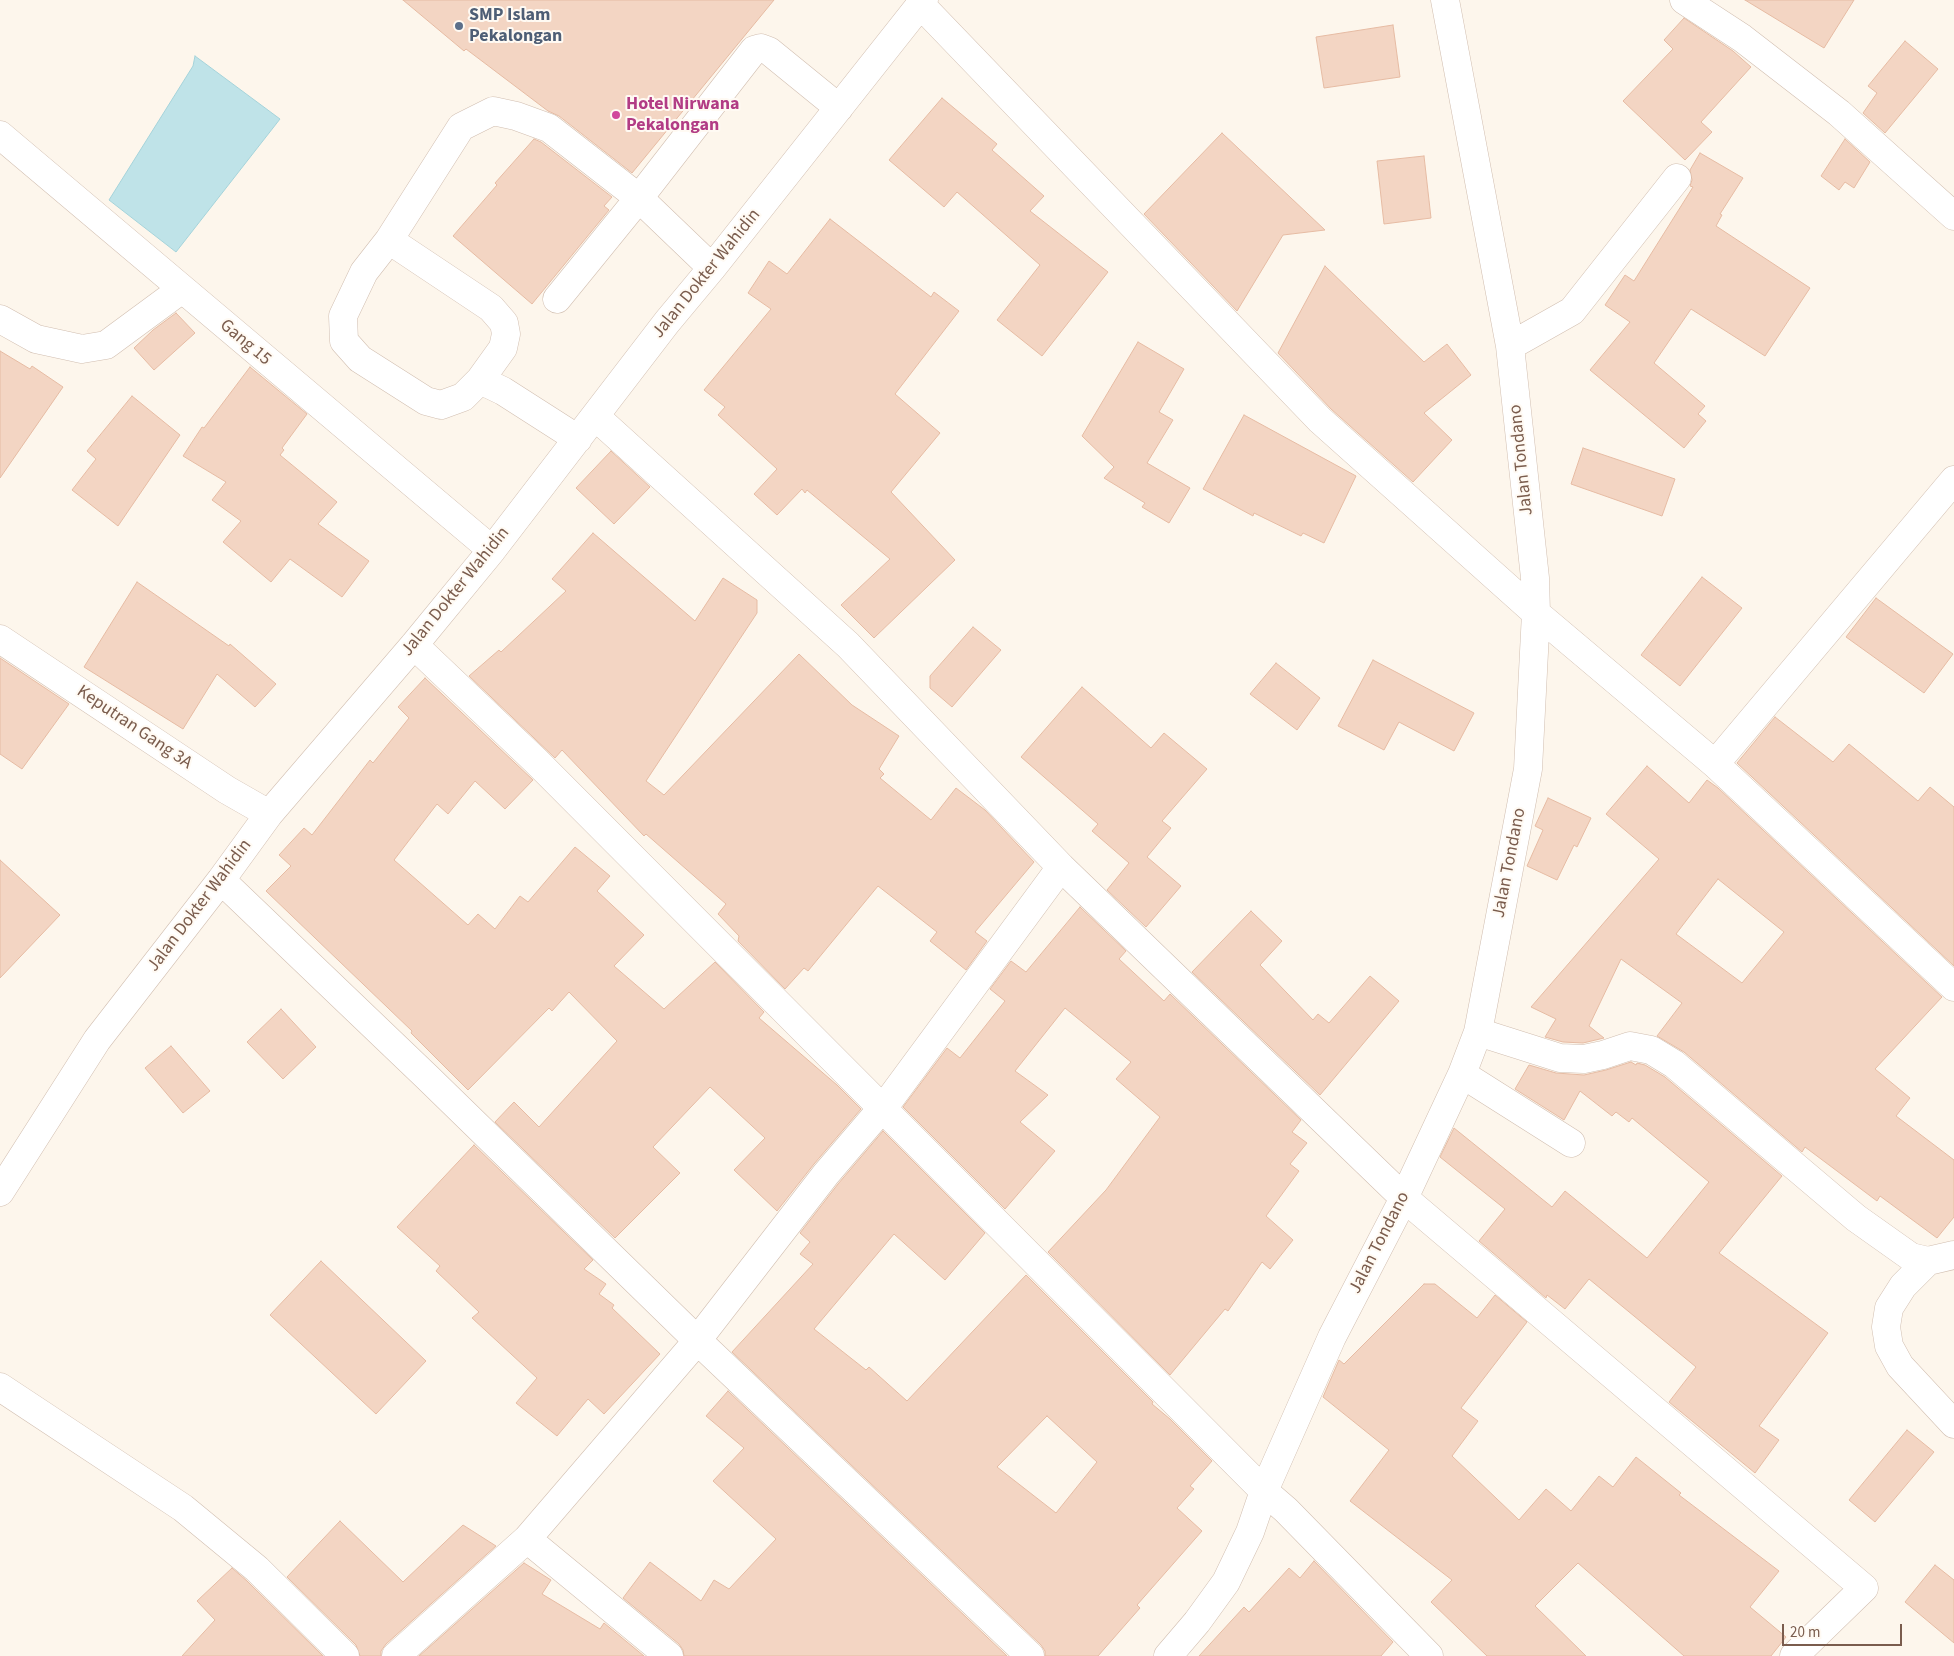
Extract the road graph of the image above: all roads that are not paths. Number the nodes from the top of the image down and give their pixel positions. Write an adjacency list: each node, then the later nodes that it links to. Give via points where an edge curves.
1 (1445, 0): 14 (street, Jalan Tondano)
2 (1684, 0): 8 (street, via 1742,38 1840,113)
3 (922, 2): 4 (street, Jalan Dokter Wahidin); 20 (street, via 1320,420)
4 (839, 108): 7 (street, via 769,51 754,50); 10 (street, Jalan Dokter Wahidin)
5 (0, 135): 11 (street, Gang 15)
6 (1677, 178): 14 (street, via 1572,311)
7 (639, 198): 9 (street, via 548,128 493,111 462,127); 10 (street); 12 (street)
8 (1954, 216)
9 (389, 240): 15 (street, via 491,308 504,323 503,348); 15 (street, via 364,272 343,316 344,341 360,359 426,401 440,405 463,397)
10 (712, 268): 16 (street, Jalan Dokter Wahidin)
11 (182, 289): 13 (street, via 106,345 82,349 36,339); 19 (street, Gang 15)
12 (557, 299)
13 (0, 319)
14 (1510, 346): 20 (street, Jalan Tondano)
15 (480, 380): 17 (street)
16 (596, 417): 17 (street, Jalan Dokter Wahidin); 25 (street, via 848,645)
17 (578, 439): 19 (street, Jalan Dokter Wahidin)
18 (1953, 484): 23 (street)
19 (492, 550): 22 (street, Jalan Dokter Wahidin)
20 (1536, 613): 23 (street); 28 (street, Jalan Tondano, via 1528,769)
21 (0, 639): 24 (street, Keputran Gang 3A, via 227,790)
22 (414, 645): 24 (street, Jalan Dokter Wahidin); 30 (street, via 536,761)
23 (1716, 764): 27 (street)
24 (269, 814): 26 (street, Jalan Dokter Wahidin)
25 (1061, 867): 30 (street); 33 (street)
26 (221, 880): 32 (street, Jalan Dokter Wahidin, via 97,1040); 36 (street)
27 (1954, 987)
28 (1478, 1032): 29 (street, Jalan Tondano); 35 (street, via 1560,1058 1603,1055 1630,1046 1651,1050 1674,1064 1856,1218 1911,1257)
29 (1462, 1074): 31 (street); 33 (street, Jalan Tondano)
30 (883, 1107): 36 (street, via 826,1174); 39 (street)
31 (1571, 1143)
32 (0, 1192)
33 (1404, 1198): 39 (street, Jalan Tondano, via 1332,1337); 41 (street, via 1864,1588)
34 (1954, 1255): 35 (street)
35 (1928, 1261): 38 (street, via 1902,1286 1889,1308 1886,1327 1889,1346 1900,1366)
36 (698, 1341): 40 (street); 45 (street)
37 (0, 1387): 42 (street, via 183,1508 257,1569)
38 (1954, 1424)
39 (1264, 1491): 46 (street, Jalan Tondano, via 1250,1532 1226,1582); 47 (street)
40 (526, 1539): 43 (street); 44 (street)
41 (1808, 1651)
42 (345, 1656)
43 (396, 1656)
44 (669, 1656)
45 (1030, 1656)
46 (1168, 1656)
47 (1429, 1656)

